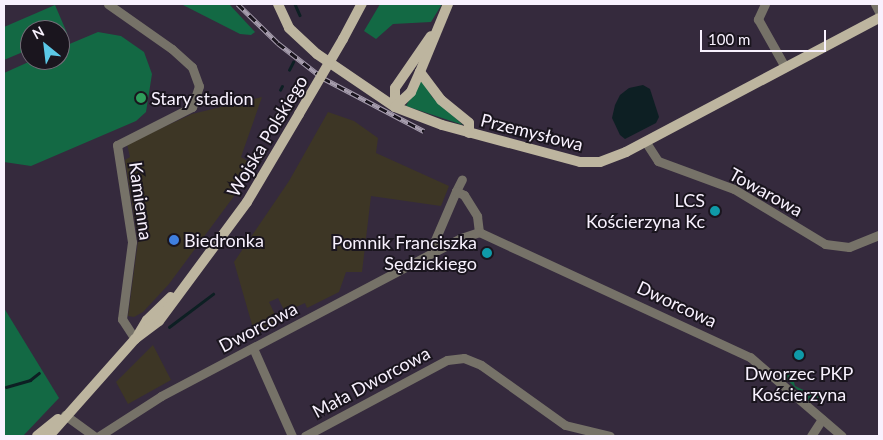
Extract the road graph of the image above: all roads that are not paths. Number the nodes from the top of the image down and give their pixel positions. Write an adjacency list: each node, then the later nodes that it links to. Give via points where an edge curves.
1 (108, 4): 20 (street, Kamienna, via 179,55 192,67 199,86 192,107 117,145 132,242 122,319)
2 (278, 4): 12 (main road, Przemysłowa, via 289,28 317,54)
3 (362, 4): 20 (main road, Wojska Polskiego, bridge, via 247,202 190,280 147,320)
4 (448, 4): 9 (main road)
5 (765, 4): 10 (street, via 758,18)
6 (875, 4): 7 (street)
7 (879, 12)
8 (879, 18): 10 (main road, Przemysłowa)
9 (437, 28): 11 (main road); 12 (main road, via 410,62 395,88)
10 (785, 67): 14 (main road, Przemysłowa)
11 (420, 72): 12 (main road, via 411,92); 13 (main road, via 441,100 469,123)
12 (395, 107): 13 (main road, Przemysłowa)
13 (469, 133): 14 (main road, Przemysłowa, via 580,162 600,162)
14 (645, 142): 18 (street, Towarowa, via 658,161 734,189 825,244 849,247)
15 (462, 179): 16 (street)
16 (456, 191): 17 (street, via 464,195 479,220); 19 (street, via 432,247)
17 (479, 232): 19 (street, Dworcowa); 23 (street, Dworcowa, via 750,357)
18 (879, 235)
19 (435, 252): 21 (street, Dworcowa)
20 (135, 339): 22 (main road, Wojska Polskiego)
21 (253, 348): 27 (street, Dworcowa, via 148,403); 28 (street)
22 (65, 415): 24 (main road, Wojska Polskiego); 25 (main road, Wojska Polskiego); 26 (street)
23 (822, 419): 31 (street); 32 (street, Dworcowa)
24 (37, 436)
25 (49, 436)
26 (94, 436)
27 (99, 436)
28 (292, 436)
29 (305, 436): 30 (street, Mała Dworcowa, via 447,360 464,358 481,365 566,425)
30 (610, 436)
31 (811, 436)
32 (842, 436)

